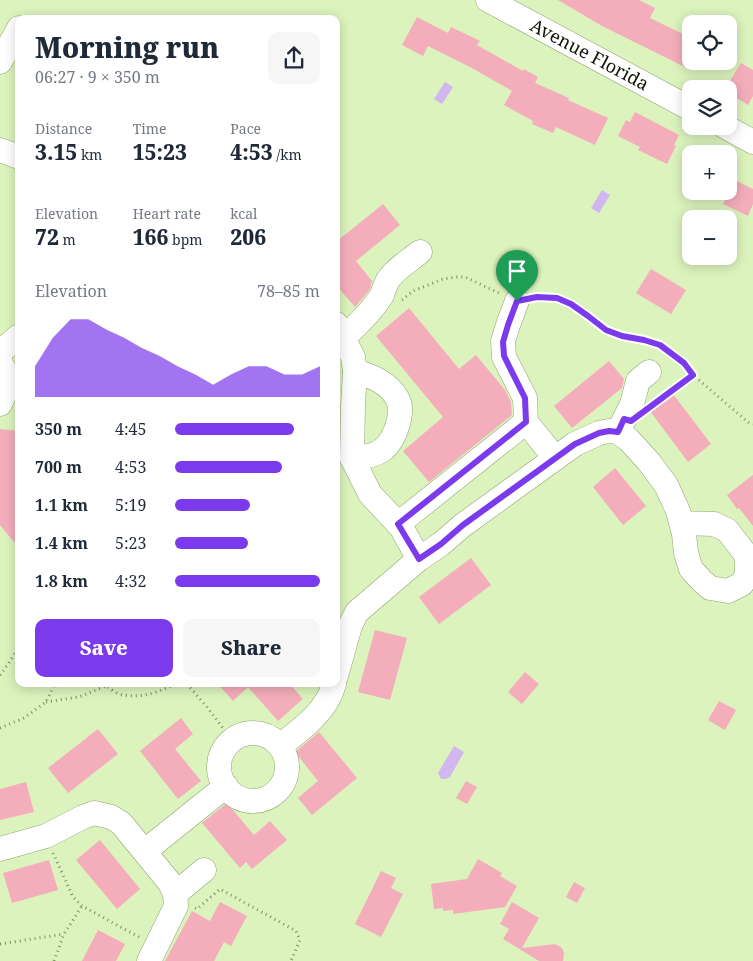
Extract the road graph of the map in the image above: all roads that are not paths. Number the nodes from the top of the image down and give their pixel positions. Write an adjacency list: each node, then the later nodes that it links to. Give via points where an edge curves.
1 (488, 0): 4 (street, Avenue Florida)
2 (15, 35): 3 (street)
3 (0, 62)
4 (682, 104)
5 (737, 133): 6 (street)
6 (753, 142)
7 (0, 150): 8 (street)
8 (15, 156)
9 (420, 252): 11 (street, via 388,280 363,318)
10 (517, 301): 18 (street, via 503,342 504,356 525,398)
11 (340, 333)
12 (340, 336): 15 (street, via 354,357)
13 (15, 345): 14 (street)
14 (6, 365): 17 (street, via 10,382)
15 (355, 372): 20 (street); 20 (street, via 373,376 388,387 397,398 401,413 394,437 384,450)
16 (649, 372): 19 (street, via 638,381 632,404)
17 (0, 404)
18 (526, 422): 21 (street); 23 (street)
19 (618, 432): 21 (street, via 599,433); 22 (street, via 634,445 666,485)
20 (352, 458): 23 (street, via 370,494)
21 (555, 458): 24 (street)
22 (681, 523)
23 (398, 524): 24 (street)
24 (419, 559): 25 (street, via 357,612)
25 (340, 662)
26 (333, 687): 27 (street, via 322,708)
27 (280, 746): 28 (street, via 266,735 248,733 232,740 221,753 218,769); 28 (street, via 286,758 286,772 282,785 272,795 260,801 246,801 233,795)
28 (226, 786): 30 (street)
29 (0, 849): 30 (street, via 46,836 94,813 112,817 121,823)
30 (145, 851): 32 (street, via 170,882)
31 (204, 870): 32 (street)
32 (175, 900): 33 (street)
33 (152, 954)

